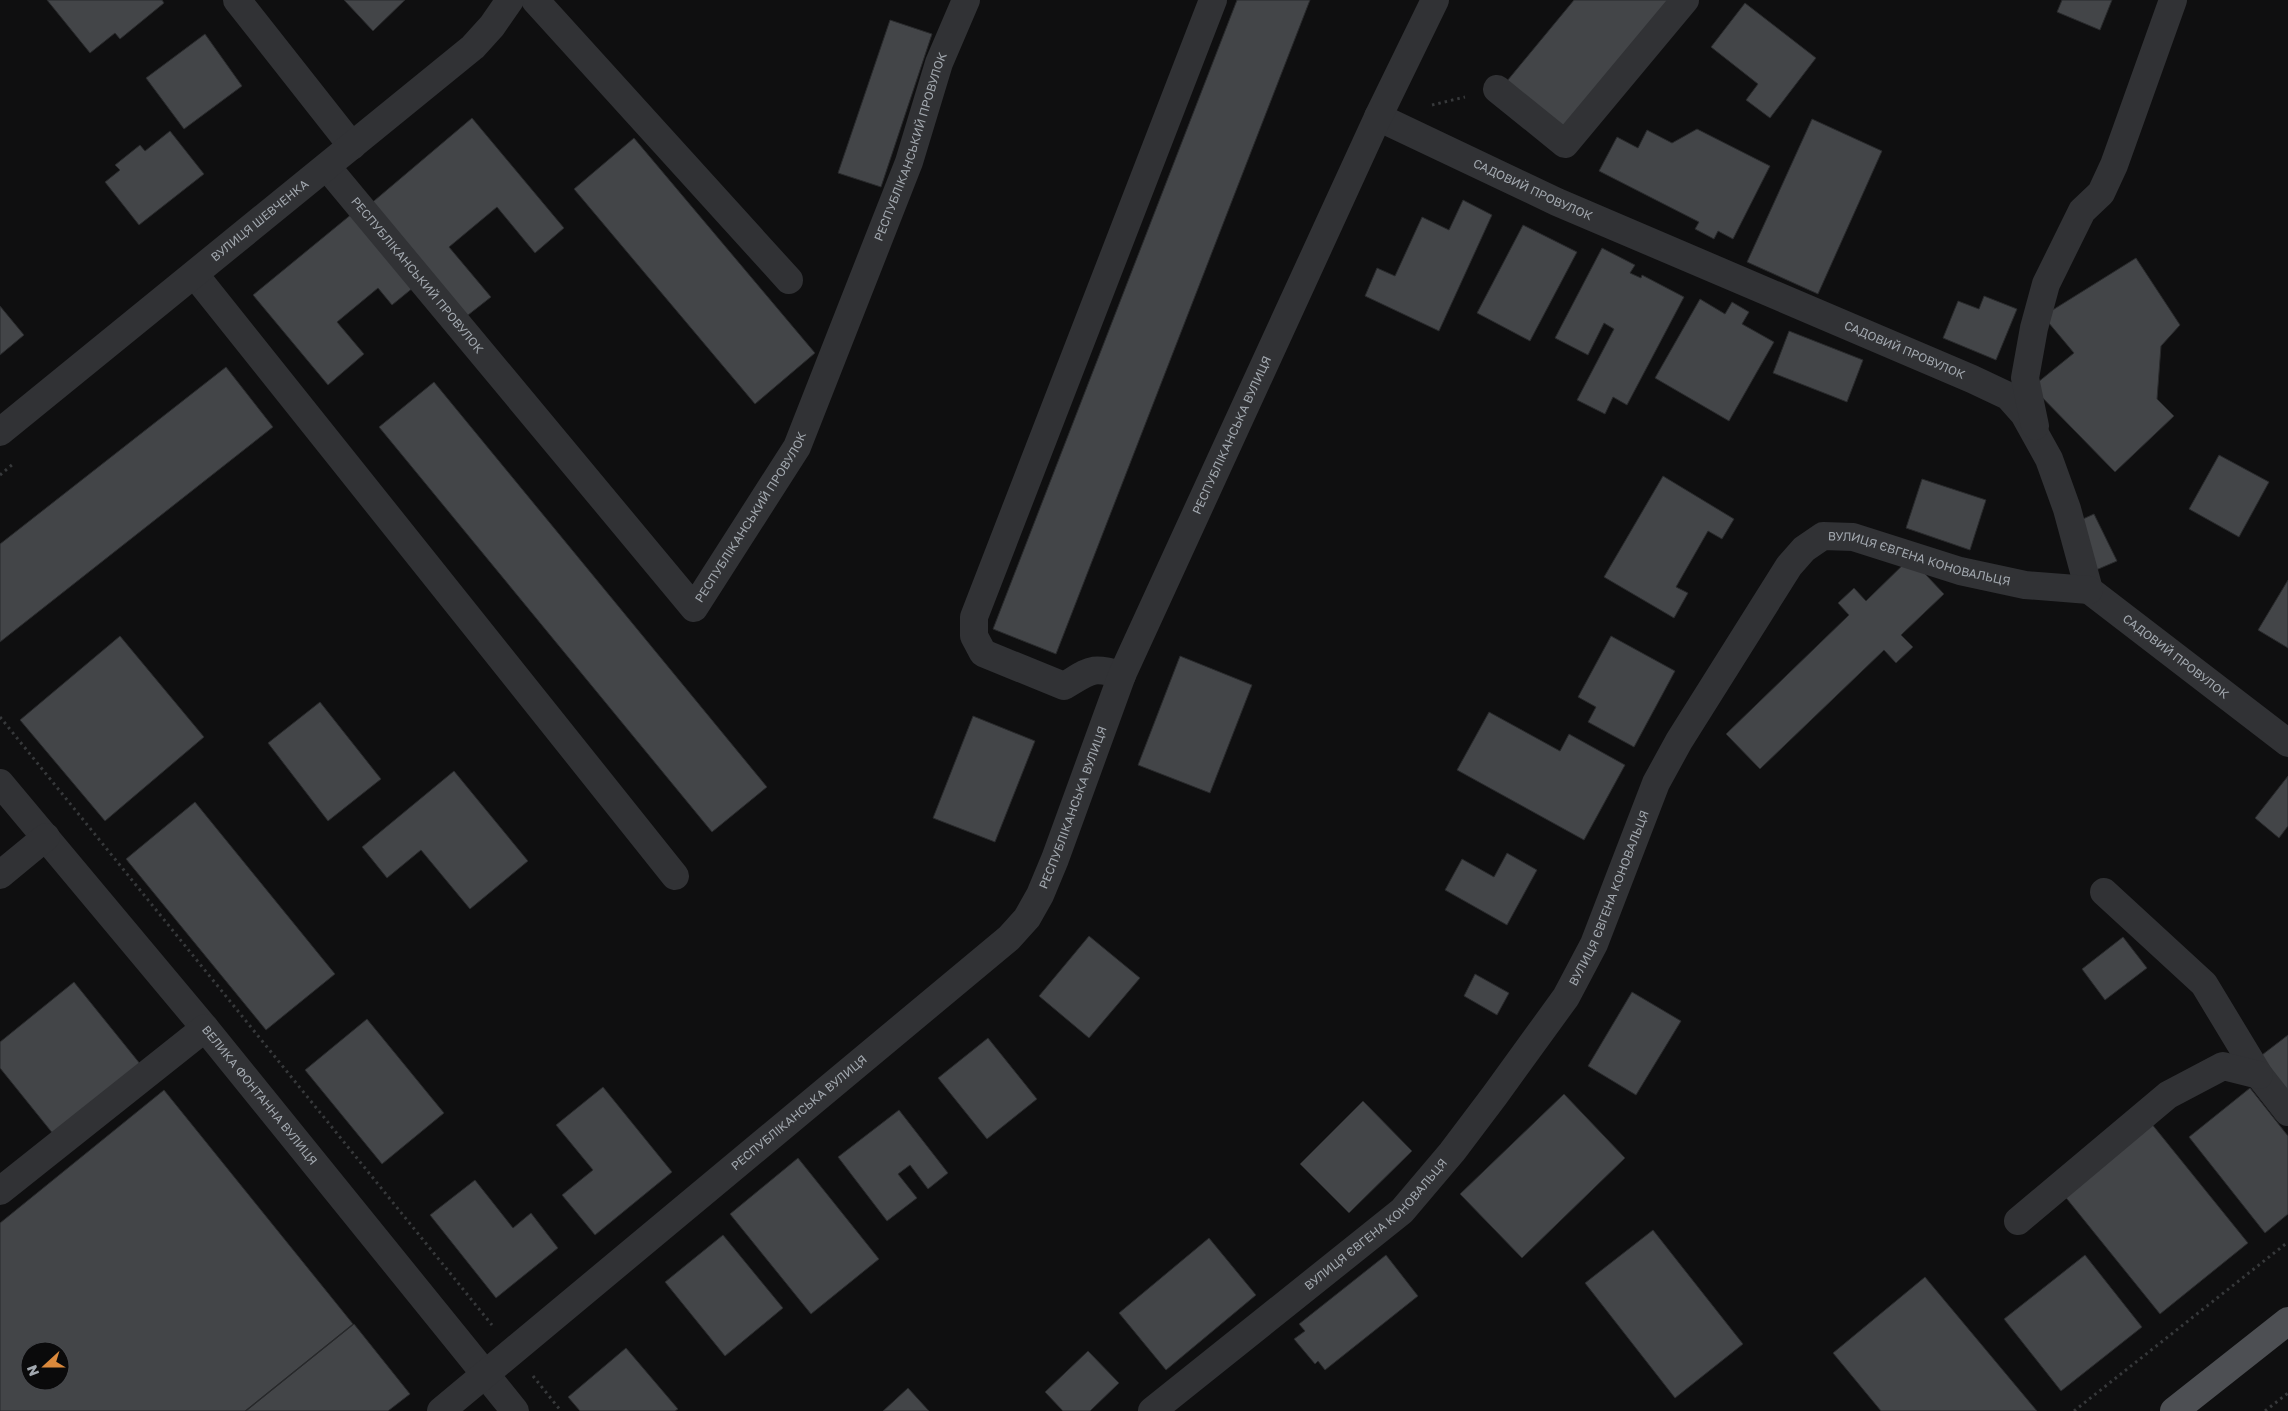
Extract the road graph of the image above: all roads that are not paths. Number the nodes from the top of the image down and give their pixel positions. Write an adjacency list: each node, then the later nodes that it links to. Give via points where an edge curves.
1 (237, 0): 11 (street)
2 (510, 0): 11 (street, ВУЛИЦЯ ШЕВЧЕНКА, via 473,47)
3 (535, 0): 14 (street)
4 (966, 0): 12 (street, РЕСПУБЛІКАНСЬКИЙ ПРОВУЛОК, via 939,62 909,162 797,447 694,608)
5 (1212, 0): 18 (street, via 974,618 974,636 983,653 1064,686 1100,668)
6 (1685, 0): 9 (street, via 1565,144)
7 (2173, 0): 16 (street, via 2114,165 2101,193 2082,211 2046,284 2025,378)
8 (1427, 3): 10 (street, РЕСПУБЛІКАНСЬКА ВУЛИЦЯ)
9 (1497, 90)
10 (1378, 117): 16 (street, САДОВИЙ ПРОВУЛОК, via 1557,202 2008,396 2024,414); 18 (street, РЕСПУБЛІКАНСЬКА ВУЛИЦЯ)
11 (352, 146): 12 (street, ВУЛИЦЯ ШЕВЧЕНКА)
12 (326, 167): 13 (street, ВУЛИЦЯ ШЕВЧЕНКА)
13 (195, 275): 15 (street, ВУЛИЦЯ ШЕВЧЕНКА); 23 (street)
14 (789, 280)
15 (0, 432)
16 (2038, 438): 17 (street, САДОВИЙ ПРОВУЛОК, via 2064,501)
17 (2089, 590): 19 (street, САДОВИЙ ПРОВУЛОК); 34 (street, ВУЛИЦЯ ЄВГЕНА КОНОВАЛЬЦЯ, via 2025,585 1960,571 1853,537 1823,536 1804,548 1788,566 1656,783 1594,944 1566,997 1490,1102 1402,1210)
18 (1122, 675): 31 (street, РЕСПУБЛІКАНСЬКА ВУЛИЦЯ, via 1056,859 1027,918 1009,938)
19 (2288, 743)
20 (0, 782): 21 (street, ВЕЛИКА ФОНТАННА ВУЛИЦЯ)
21 (46, 838): 22 (street); 25 (street, ВЕЛИКА ФОНТАННА ВУЛИЦЯ)
22 (0, 875)
23 (674, 876)
24 (2104, 892): 26 (street, via 2204,984)
25 (205, 1028): 28 (street); 31 (street, ВЕЛИКА ФОНТАННА ВУЛИЦЯ)
26 (2259, 1075): 27 (street); 29 (street, via 2223,1066 2168,1095)
27 (2288, 1112)
28 (0, 1191)
29 (2018, 1220)
30 (2288, 1321): 35 (main road)
31 (485, 1374): 32 (street, РЕСПУБЛІКАНСЬКА ВУЛИЦЯ); 33 (street, ВЕЛИКА ФОНТАННА ВУЛИЦЯ)
32 (441, 1411)
33 (515, 1411)
34 (1152, 1411)
35 (2174, 1411)

